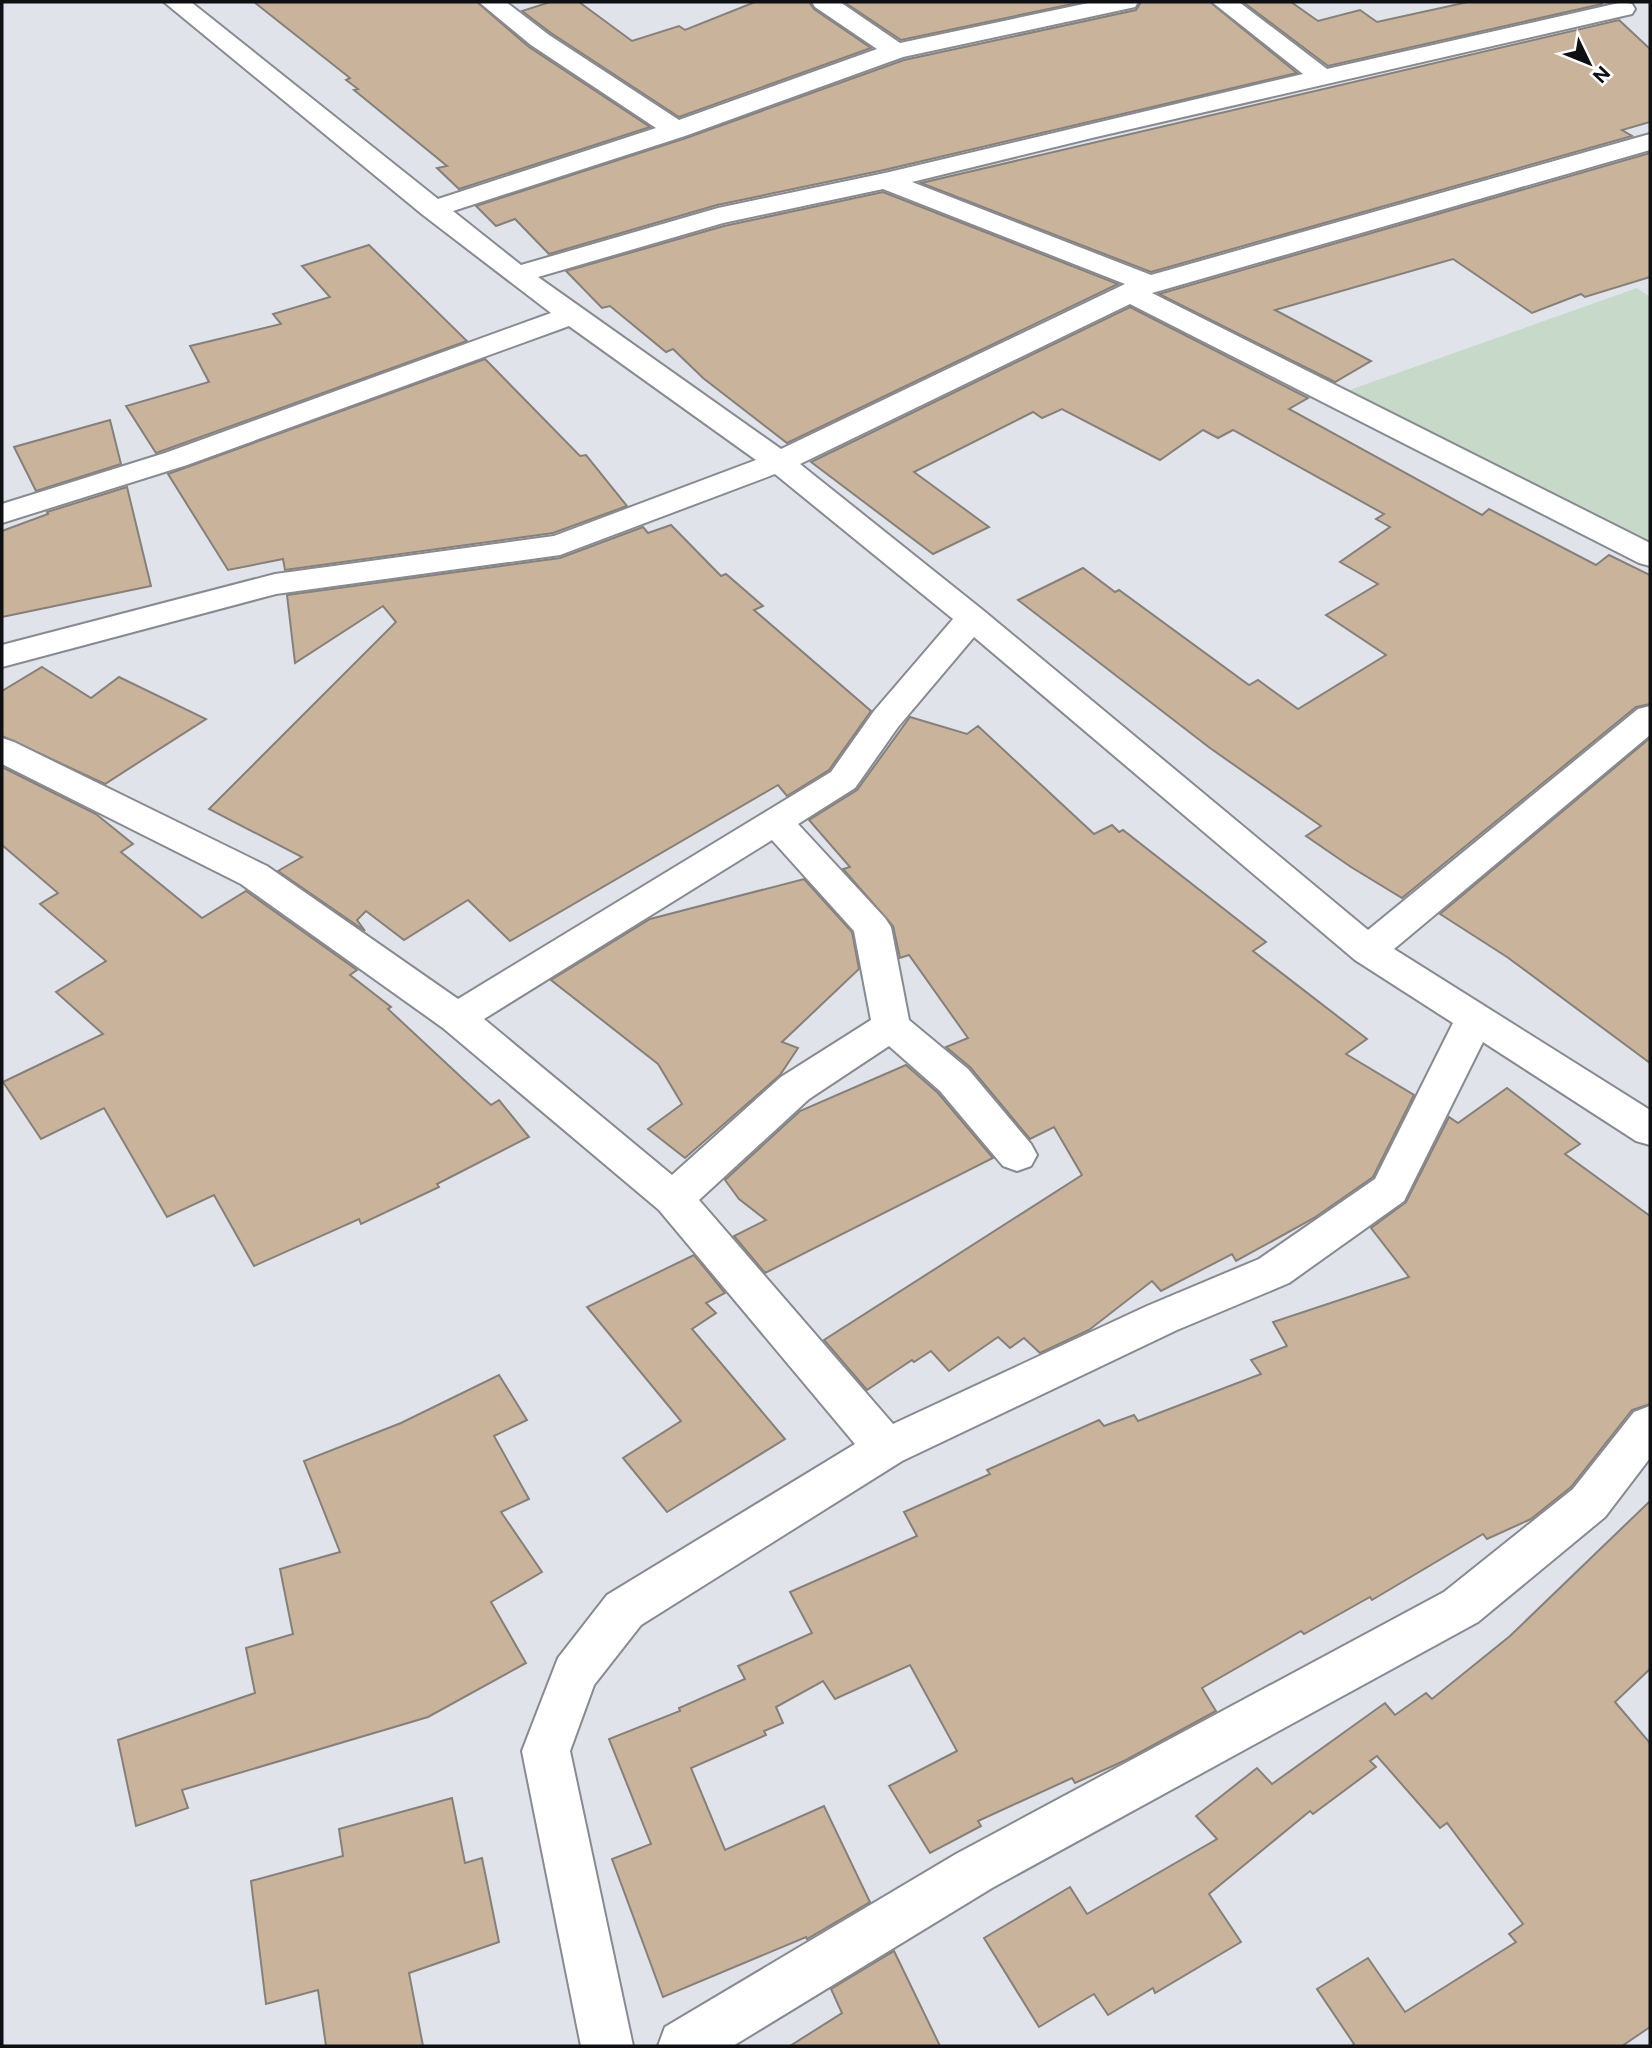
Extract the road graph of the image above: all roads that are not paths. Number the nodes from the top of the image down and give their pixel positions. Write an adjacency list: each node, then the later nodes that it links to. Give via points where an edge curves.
1 (176, 2): 14 (street)
2 (491, 2): 11 (street)
3 (824, 2): 9 (street)
4 (1017, 2): 8 (street)
5 (1126, 2): 8 (street)
6 (1224, 2): 10 (street)
7 (1623, 9): 10 (street)
8 (1047, 19): 9 (street)
9 (896, 51): 11 (street)
10 (1322, 77): 13 (street)
11 (676, 130): 14 (street)
12 (1650, 142): 16 (street)
13 (885, 181): 15 (street, via 718,216); 16 (street)
14 (433, 209): 15 (street)
15 (516, 275): 17 (street)
16 (1139, 288): 18 (street); 20 (street)
17 (572, 315): 18 (street); 19 (street, via 176,459)
18 (779, 461): 21 (street); 22 (street, via 560,545 275,584)
19 (2, 514)
20 (1650, 556)
21 (972, 618): 25 (street, via 886,719 844,780); 26 (street)
22 (2, 656)
23 (1650, 718): 26 (street)
24 (2, 750): 27 (street, via 254,875)
25 (777, 823): 27 (street); 29 (street, via 872,927)
26 (1368, 950): 28 (street)
27 (457, 1018): 32 (street)
28 (1474, 1020): 30 (street); 34 (street, via 1390,1190 1274,1271 1162,1318)
29 (891, 1026): 31 (street, via 954,1080); 32 (street, via 796,1088)
30 (1645, 1120)
31 (1017, 1155)
32 (673, 1199): 34 (street)
33 (1650, 1424): 36 (street, via 1589,1503 1461,1607 974,1871)
34 (886, 1448): 35 (street, via 624,1610 575,1673 546,1751)
35 (607, 2046)
36 (684, 2046)

